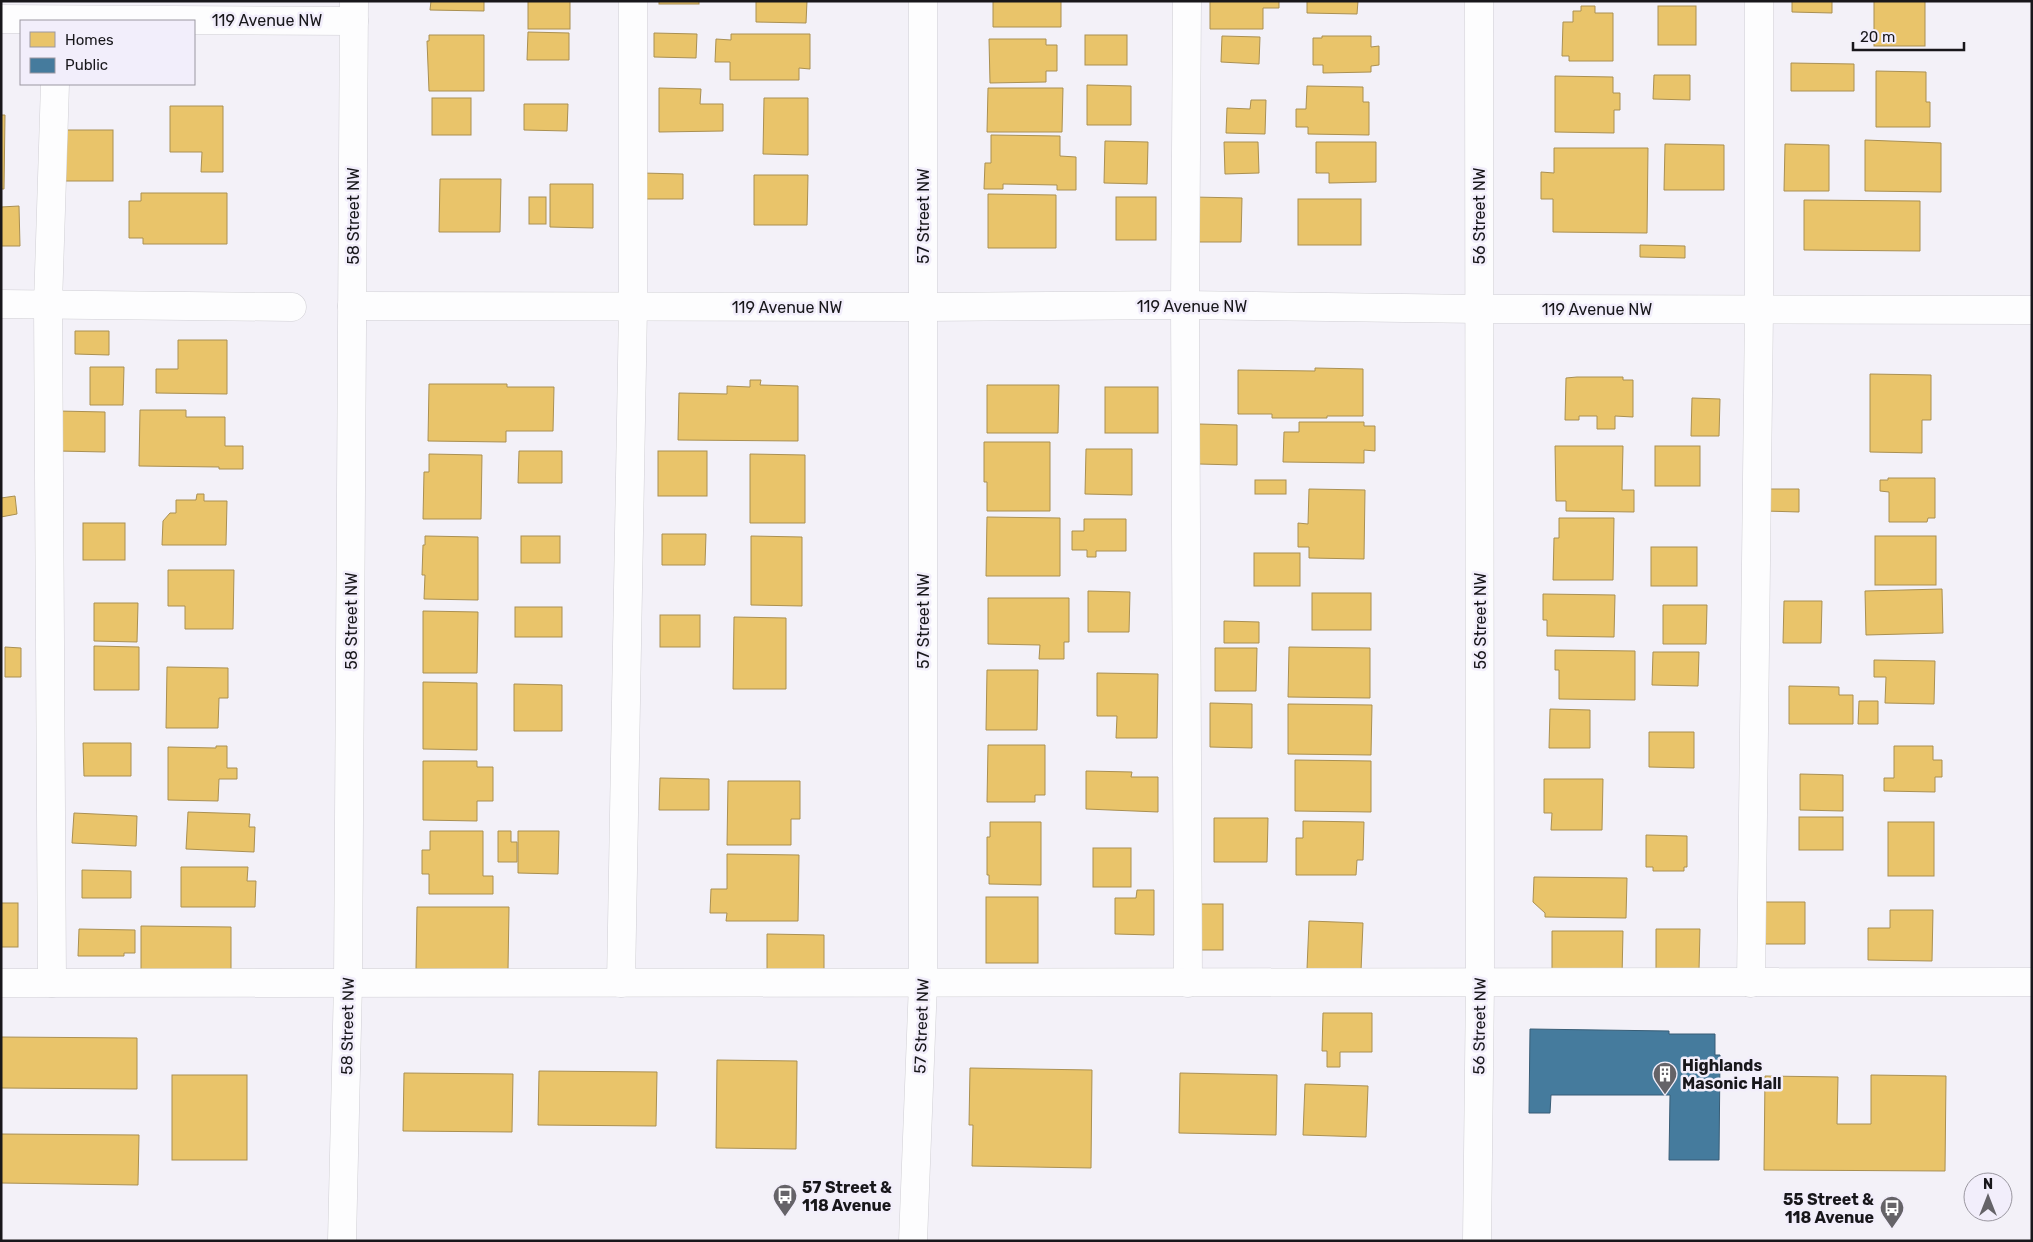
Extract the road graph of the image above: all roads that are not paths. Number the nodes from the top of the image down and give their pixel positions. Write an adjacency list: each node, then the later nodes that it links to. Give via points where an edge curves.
1 (633, 1): 15 (street)
2 (923, 1): 16 (street, 57 Street NW)
3 (1187, 1): 12 (street)
4 (1479, 1): 17 (street, 56 Street NW)
5 (1759, 1): 18 (street)
6 (354, 11): 7 (street, 119 Avenue NW); 13 (street, 58 Street NW)
7 (57, 14): 8 (street, 119 Avenue NW)
8 (1, 18)
9 (55, 85): 11 (street)
10 (1, 304): 11 (street)
11 (48, 304): 14 (street); 22 (street)
12 (1185, 305): 16 (street, 119 Avenue NW); 17 (street, 119 Avenue NW); 26 (street)
13 (352, 306): 15 (street, 119 Avenue NW); 23 (street, 58 Street NW)
14 (292, 307)
15 (633, 307): 16 (street, 119 Avenue NW); 24 (street)
16 (923, 307): 25 (street, 57 Street NW)
17 (1480, 309): 18 (street, 119 Avenue NW); 27 (street, 56 Street NW)
18 (1759, 310): 19 (street, 119 Avenue NW); 28 (street)
19 (2032, 310)
20 (2032, 982): 28 (street)
21 (1, 983): 22 (street)
22 (52, 983): 23 (street)
23 (348, 983): 24 (street); 29 (street, 58 Street NW)
24 (621, 983): 25 (street)
25 (923, 983): 26 (street); 30 (street, 57 Street NW)
26 (1188, 983): 27 (street)
27 (1480, 983): 28 (street); 31 (street, 56 Street NW)
28 (1751, 983)
29 (342, 1241)
30 (913, 1241)
31 (1477, 1241)

